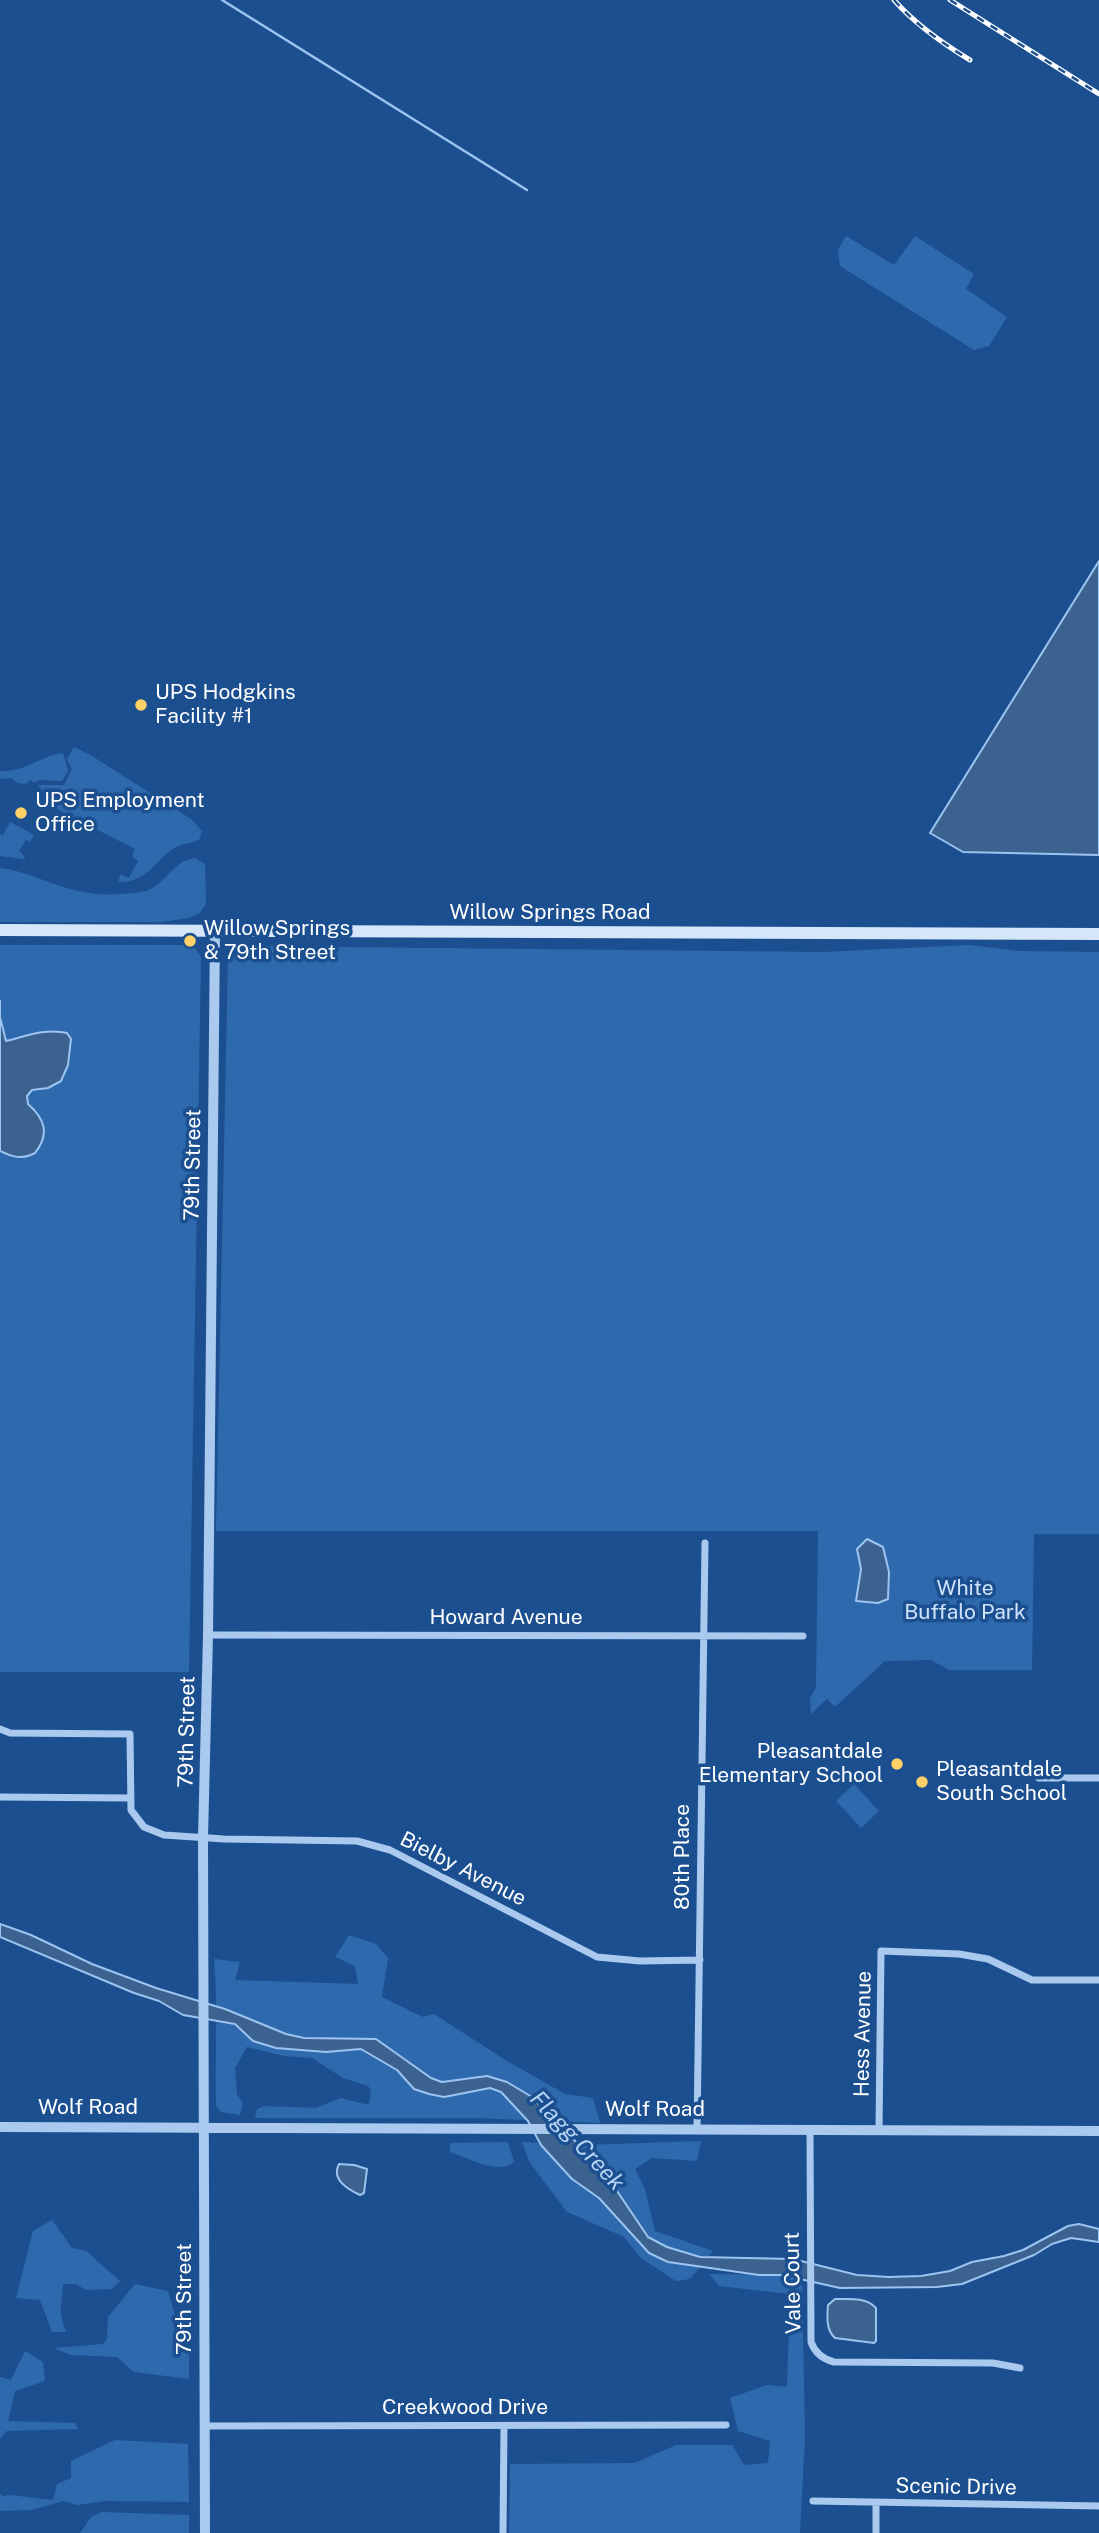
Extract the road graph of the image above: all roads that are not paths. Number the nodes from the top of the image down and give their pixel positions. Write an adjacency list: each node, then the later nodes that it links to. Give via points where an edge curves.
1 (0, 930): 2 (main road, Willow Springs Road)
2 (215, 932): 3 (main road, Willow Springs Road); 5 (street, 79th Street)
3 (1099, 934)
4 (705, 1543): 6 (street, 80th Place)
5 (208, 1635): 6 (street, Howard Avenue); 13 (street, 79th Street)
6 (703, 1636): 7 (street, Howard Avenue); 14 (street, 80th Place)
7 (803, 1636)
8 (0, 1729): 12 (street, via 10,1733 130,1734)
9 (1039, 1778): 10 (street)
10 (1099, 1778)
11 (0, 1797): 12 (street)
12 (130, 1798): 13 (street, Bielby Avenue, via 131,1810 144,1827 164,1835)
13 (203, 1838): 14 (street, Bielby Avenue, via 357,1841 390,1850 597,1957); 17 (street, 79th Street)
14 (700, 1960): 18 (street, 80th Place)
15 (1099, 1980): 20 (street, Hess Avenue, via 1032,1980 988,1959 881,1951)
16 (0, 2127): 17 (street, Wolf Road)
17 (203, 2128): 18 (street, Wolf Road); 24 (street, 79th Street)
18 (697, 2130): 19 (street, Wolf Road)
19 (810, 2130): 20 (street, Wolf Road); 22 (street, Vale Court, via 814,2351 834,2362 993,2363)
20 (879, 2130): 21 (street, Wolf Road)
21 (1099, 2132)
22 (1020, 2368)
23 (726, 2425): 25 (street, Creekwood Drive)
24 (205, 2426): 25 (street, Creekwood Drive); 29 (street, 79th Street)
25 (504, 2426): 30 (street)
26 (813, 2501): 27 (street, Scenic Drive)
27 (876, 2504): 28 (street, Scenic Drive); 31 (street)
28 (1099, 2506)
29 (205, 2533)
30 (503, 2533)
31 (876, 2533)

